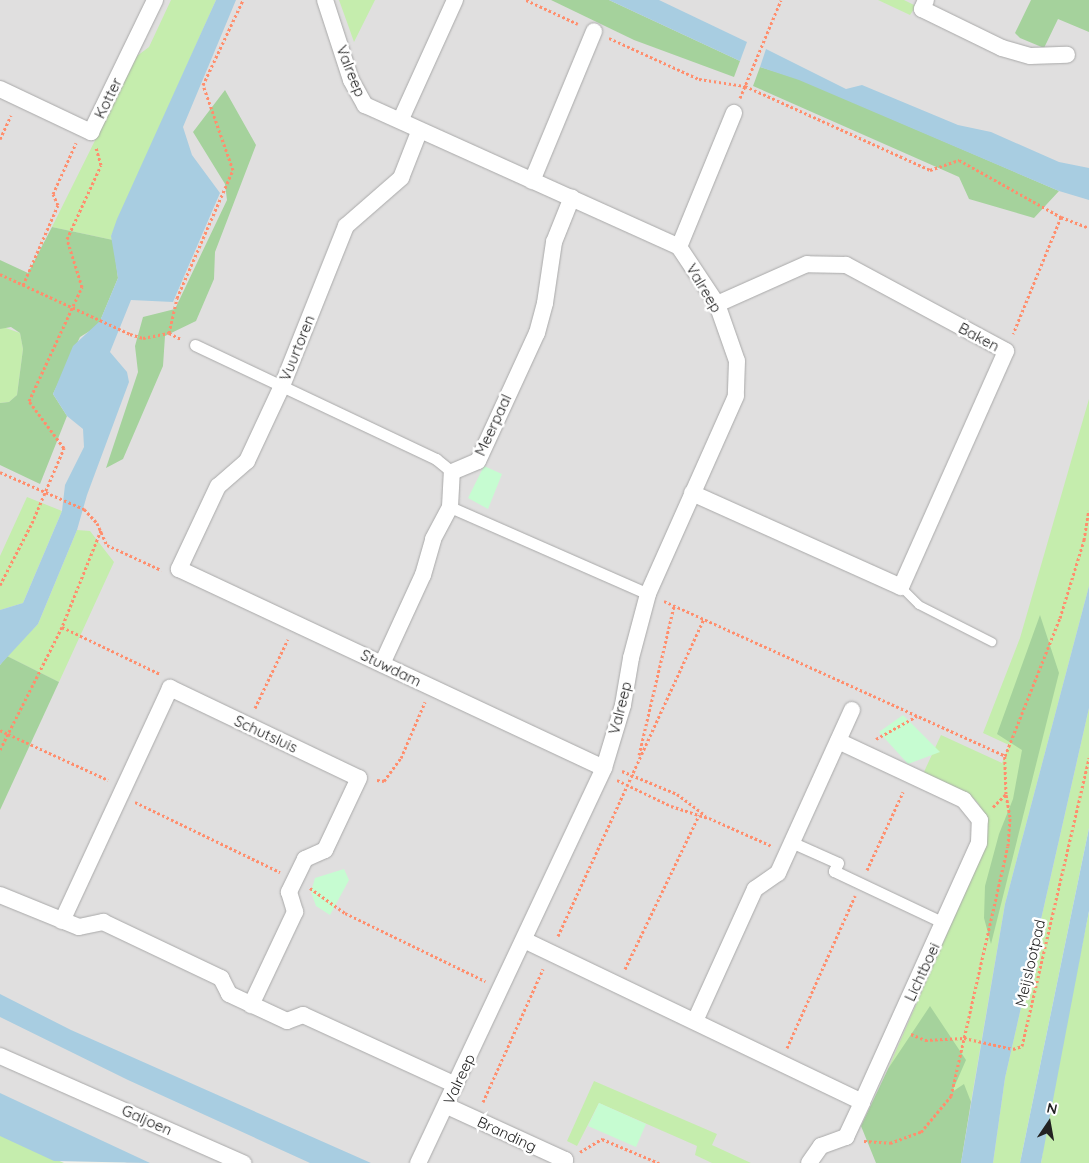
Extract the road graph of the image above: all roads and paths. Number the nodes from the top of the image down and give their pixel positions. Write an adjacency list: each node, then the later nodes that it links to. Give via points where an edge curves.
1 (155, 0): 15 (street, Kotter)
2 (243, 0): 27 (path, via 203,85 233,170 177,298)
3 (325, 0): 14 (street, Valreep, via 351,80 365,106)
4 (455, 0): 14 (street)
5 (526, 0): 8 (path)
6 (781, 0): 10 (path)
7 (926, 0): 9 (street, via 922,9 1002,48 1030,56)
8 (594, 31): 10 (path, via 699,79); 18 (street)
9 (1067, 56)
10 (745, 86): 13 (path); 20 (path, via 930,170 959,160)
11 (0, 90): 12 (street, Kotter)
12 (18, 98): 15 (street, Kotter); 17 (path)
13 (734, 113): 22 (street, Valreep)
14 (401, 119): 16 (street, Valreep)
15 (87, 130): 24 (path, via 54,194 58,205); 26 (path, via 101,165 67,238 82,286)
16 (419, 132): 18 (street, Valreep); 30 (street, Vuurtoren, via 401,178 346,226)
17 (0, 139)
18 (532, 181): 19 (street, Valreep)
19 (572, 196): 22 (street, Valreep); 32 (street, Meerpaal, via 554,242 537,333 478,461)
20 (1061, 217): 21 (path); 29 (path)
21 (1089, 228)
22 (679, 247): 25 (street, Valreep)
23 (0, 274): 24 (path)
24 (23, 284): 26 (path)
25 (717, 304): 29 (street, Baken, via 807,264 846,265); 34 (street, Valreep, via 737,361 736,396)
26 (74, 308): 27 (path, via 143,338); 33 (path, via 29,401 64,448)
27 (169, 333): 28 (path)
28 (195, 345): 30 (street)
29 (1006, 352): 40 (street, Baken)
30 (282, 386): 32 (street, via 436,459); 38 (street, Vuurtoren, via 247,461 218,486)
31 (0, 472): 33 (path)
32 (452, 472): 35 (street)
33 (44, 492): 37 (path, via 84,509); 39 (path)
34 (692, 493): 40 (street); 41 (street, Valreep)
35 (450, 507): 41 (street); 47 (street, via 433,539 423,575)
36 (1089, 510): 58 (path, via 1084,540 1060,618)
37 (101, 530): 38 (path, via 107,546 160,570); 45 (path)
38 (179, 569): 44 (street, Stuwdam)
39 (0, 584)
40 (901, 587): 46 (lane, via 919,605)
41 (648, 594): 42 (path); 61 (street, Valreep, via 631,658 623,705)
42 (674, 606): 43 (path); 60 (path)
43 (704, 619): 51 (path); 60 (path)
44 (295, 623): 47 (street, Stuwdam); 52 (path)
45 (62, 627): 48 (path, via 164,676); 54 (path)
46 (992, 642)
47 (382, 664): 49 (street, Stuwdam)
48 (170, 688): 52 (street, Schutsluis); 66 (street)
49 (432, 688): 61 (street, Stuwdam); 64 (path, via 401,758 384,781)
50 (852, 710): 55 (street)
51 (917, 716): 57 (path); 58 (path)
52 (247, 725): 64 (street, Schutsluis)
53 (0, 730): 54 (path)
54 (8, 734): 56 (path); 66 (path, via 109,780)
55 (838, 742): 57 (street); 71 (street)
56 (0, 750)
57 (855, 750): 63 (street)
58 (1005, 756): 67 (path)
59 (1089, 758): 84 (path, Meijslootpad, via 1025,1040 1022,1046 1013,1049)
60 (638, 763): 62 (path)
61 (604, 768): 62 (path); 65 (path); 77 (street, Valreep)
62 (632, 775): 65 (path); 69 (path, via 677,794)
63 (911, 776): 70 (street, via 964,800); 73 (path)
64 (359, 778): 72 (street, via 324,850 305,859)
65 (628, 786): 68 (path); 78 (path)
66 (120, 794): 72 (path); 75 (street)
67 (1006, 794): 70 (path); 84 (path, via 1010,817 1008,846)
68 (699, 815): 69 (path); 79 (path)
69 (709, 818): 71 (path)
70 (980, 820): 76 (street, Lichtboei, via 979,843)
71 (789, 847): 73 (street, via 838,864 834,871); 82 (street, via 778,874 755,889)
72 (295, 879): 80 (path, via 346,914); 81 (street, via 289,892 294,912)
73 (860, 883): 76 (street); 87 (path)
74 (0, 895): 75 (street)
75 (62, 921): 81 (street, via 79,927 103,922 221,978 229,994)
76 (944, 923): 83 (street, Lichtboei)
77 (524, 940): 78 (street); 80 (street, Valreep)
78 (551, 953): 79 (street); 92 (path)
79 (618, 983): 82 (street)
80 (501, 988): 89 (street, Valreep)
81 (252, 1005): 89 (street, via 287,1021 303,1015)
82 (695, 1021): 87 (street)
83 (896, 1028): 84 (path, Meijslootpad, via 924,1040); 90 (street, Lichtboei)
84 (964, 1038): 93 (path, via 951,1096 921,1132 890,1143)
85 (0, 1045): 88 (street, Galjoen)
86 (0, 1056): 88 (street, Galjoen)
87 (780, 1062): 90 (street)
88 (52, 1076): 95 (street, Galjoen)
89 (456, 1085): 91 (street, Valreep)
90 (862, 1102): 93 (street)
91 (446, 1106): 92 (street, Branding); 96 (street, Valreep)
92 (475, 1119): 94 (street, Branding)
93 (846, 1137): 98 (street, via 821,1146)
94 (564, 1161): 97 (path, via 602,1139)
95 (244, 1163)
96 (418, 1163)
97 (659, 1163)
98 (808, 1163)

